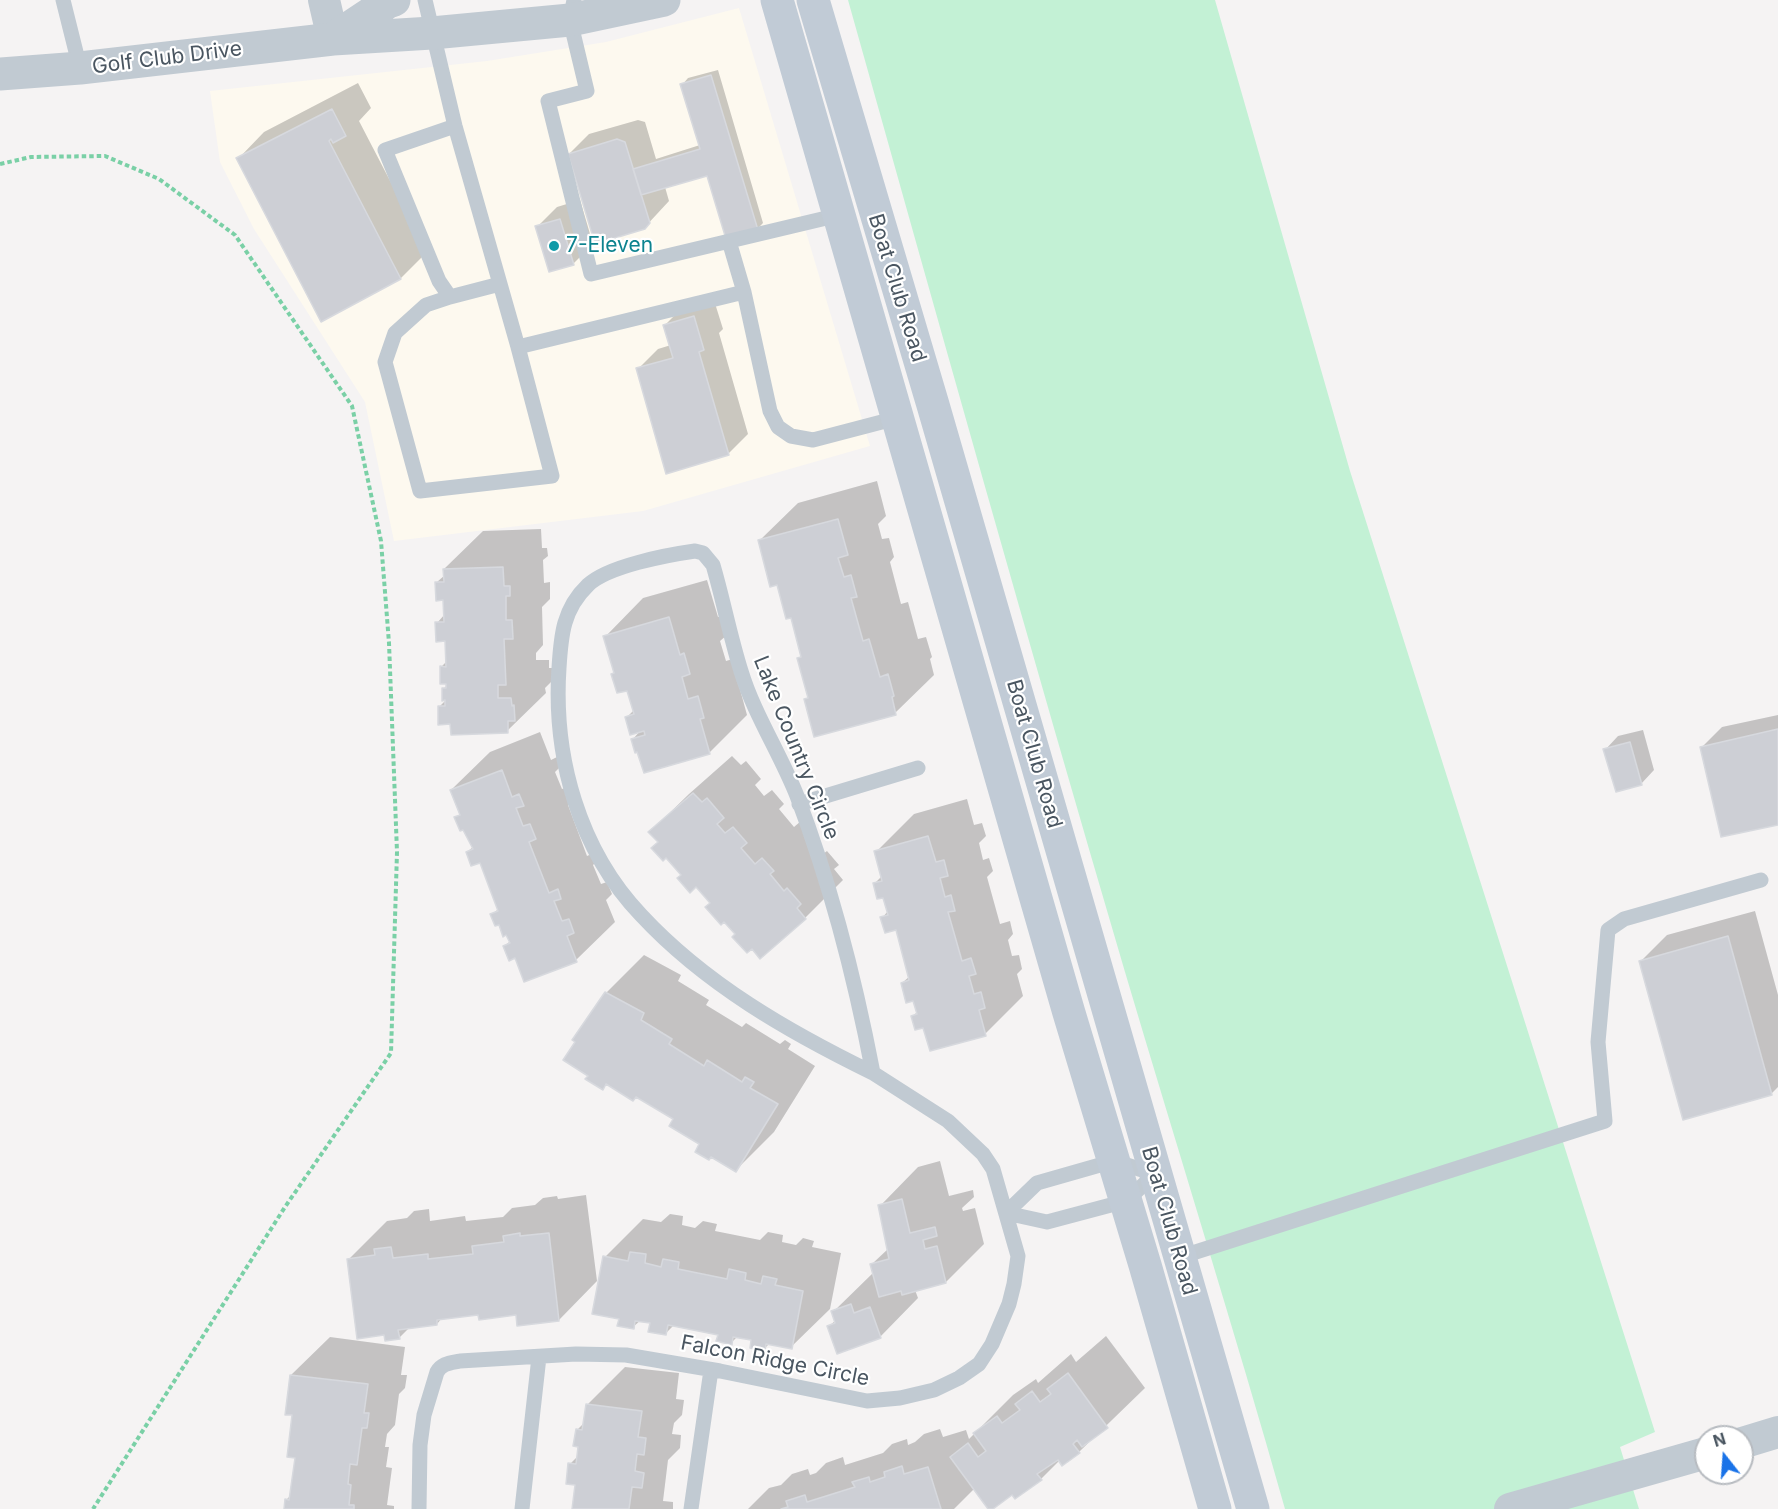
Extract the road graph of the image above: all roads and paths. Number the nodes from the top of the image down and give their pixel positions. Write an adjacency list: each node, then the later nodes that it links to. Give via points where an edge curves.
1 (63, 0): 11 (lane)
2 (324, 0): 10 (street)
3 (394, 0): 10 (street, Golf Club Drive)
4 (425, 0): 9 (lane)
5 (664, 0): 8 (street, Golf Club Drive)
6 (777, 0): 15 (main road, Boat Club Road)
7 (813, 0): 27 (main road, Boat Club Road)
8 (572, 10): 9 (street, Golf Club Drive); 16 (lane, via 587,91 548,101 591,274)
9 (432, 33): 10 (street, Golf Club Drive); 13 (lane)
10 (333, 39): 11 (street, Golf Club Drive)
11 (80, 68): 12 (street, Golf Club Drive)
12 (0, 74)
13 (455, 126): 17 (lane); 19 (lane, via 385,150 439,281)
14 (0, 164): 36 (path, via 31,158 105,156 159,179 235,235 352,406 381,541 389,643 397,852 391,1053 285,1207)
15 (839, 215): 16 (lane); 21 (main road, Boat Club Road)
16 (729, 241): 18 (lane)
17 (500, 284): 19 (lane); 20 (lane)
18 (744, 292): 20 (lane); 21 (lane, via 770,411 778,427 791,436 813,440)
19 (450, 297): 20 (lane, via 426,306 395,333 385,362 420,491 552,476)
20 (518, 347)
21 (897, 418): 26 (main road, Boat Club Road)
22 (918, 768): 23 (lane)
23 (799, 804): 25 (lane, Lake Country Circle, via 842,939); 25 (lane, Lake Country Circle, via 747,687 713,564 708,558 695,551 679,553 608,572 590,583 566,614 559,662 558,718 577,812 607,872 640,915 710,975 764,1014)
24 (1761, 880): 30 (lane, via 1624,919 1608,930 1598,1042 1605,1121)
25 (873, 1073): 29 (lane, Lake Country Circle, via 948,1121 983,1154 993,1168)
26 (1114, 1161): 27 (lane); 28 (main road, Boat Club Road); 29 (lane, via 1037,1183)
27 (1155, 1173): 28 (lane); 30 (main road, Boat Club Road)
28 (1126, 1201): 29 (lane, via 1047,1222); 40 (main road, Boat Club Road)
29 (1006, 1213): 32 (lane, Falcon Ridge Circle, via 1018,1256 1009,1304 979,1364 959,1378 934,1390 867,1401)
30 (1180, 1257): 41 (main road, Boat Club Road)
31 (539, 1357): 32 (lane, Falcon Ridge Circle, via 609,1354); 37 (lane, Falcon Ridge Circle, via 460,1361 440,1366 424,1415); 38 (lane)
32 (711, 1370): 39 (lane)
33 (1778, 1432): 34 (street)
34 (1754, 1439)
35 (1694, 1456): 42 (street)
36 (93, 1509)
37 (420, 1509)
38 (522, 1509)
39 (691, 1509)
40 (1215, 1509)
41 (1253, 1509)
42 (1510, 1509)

